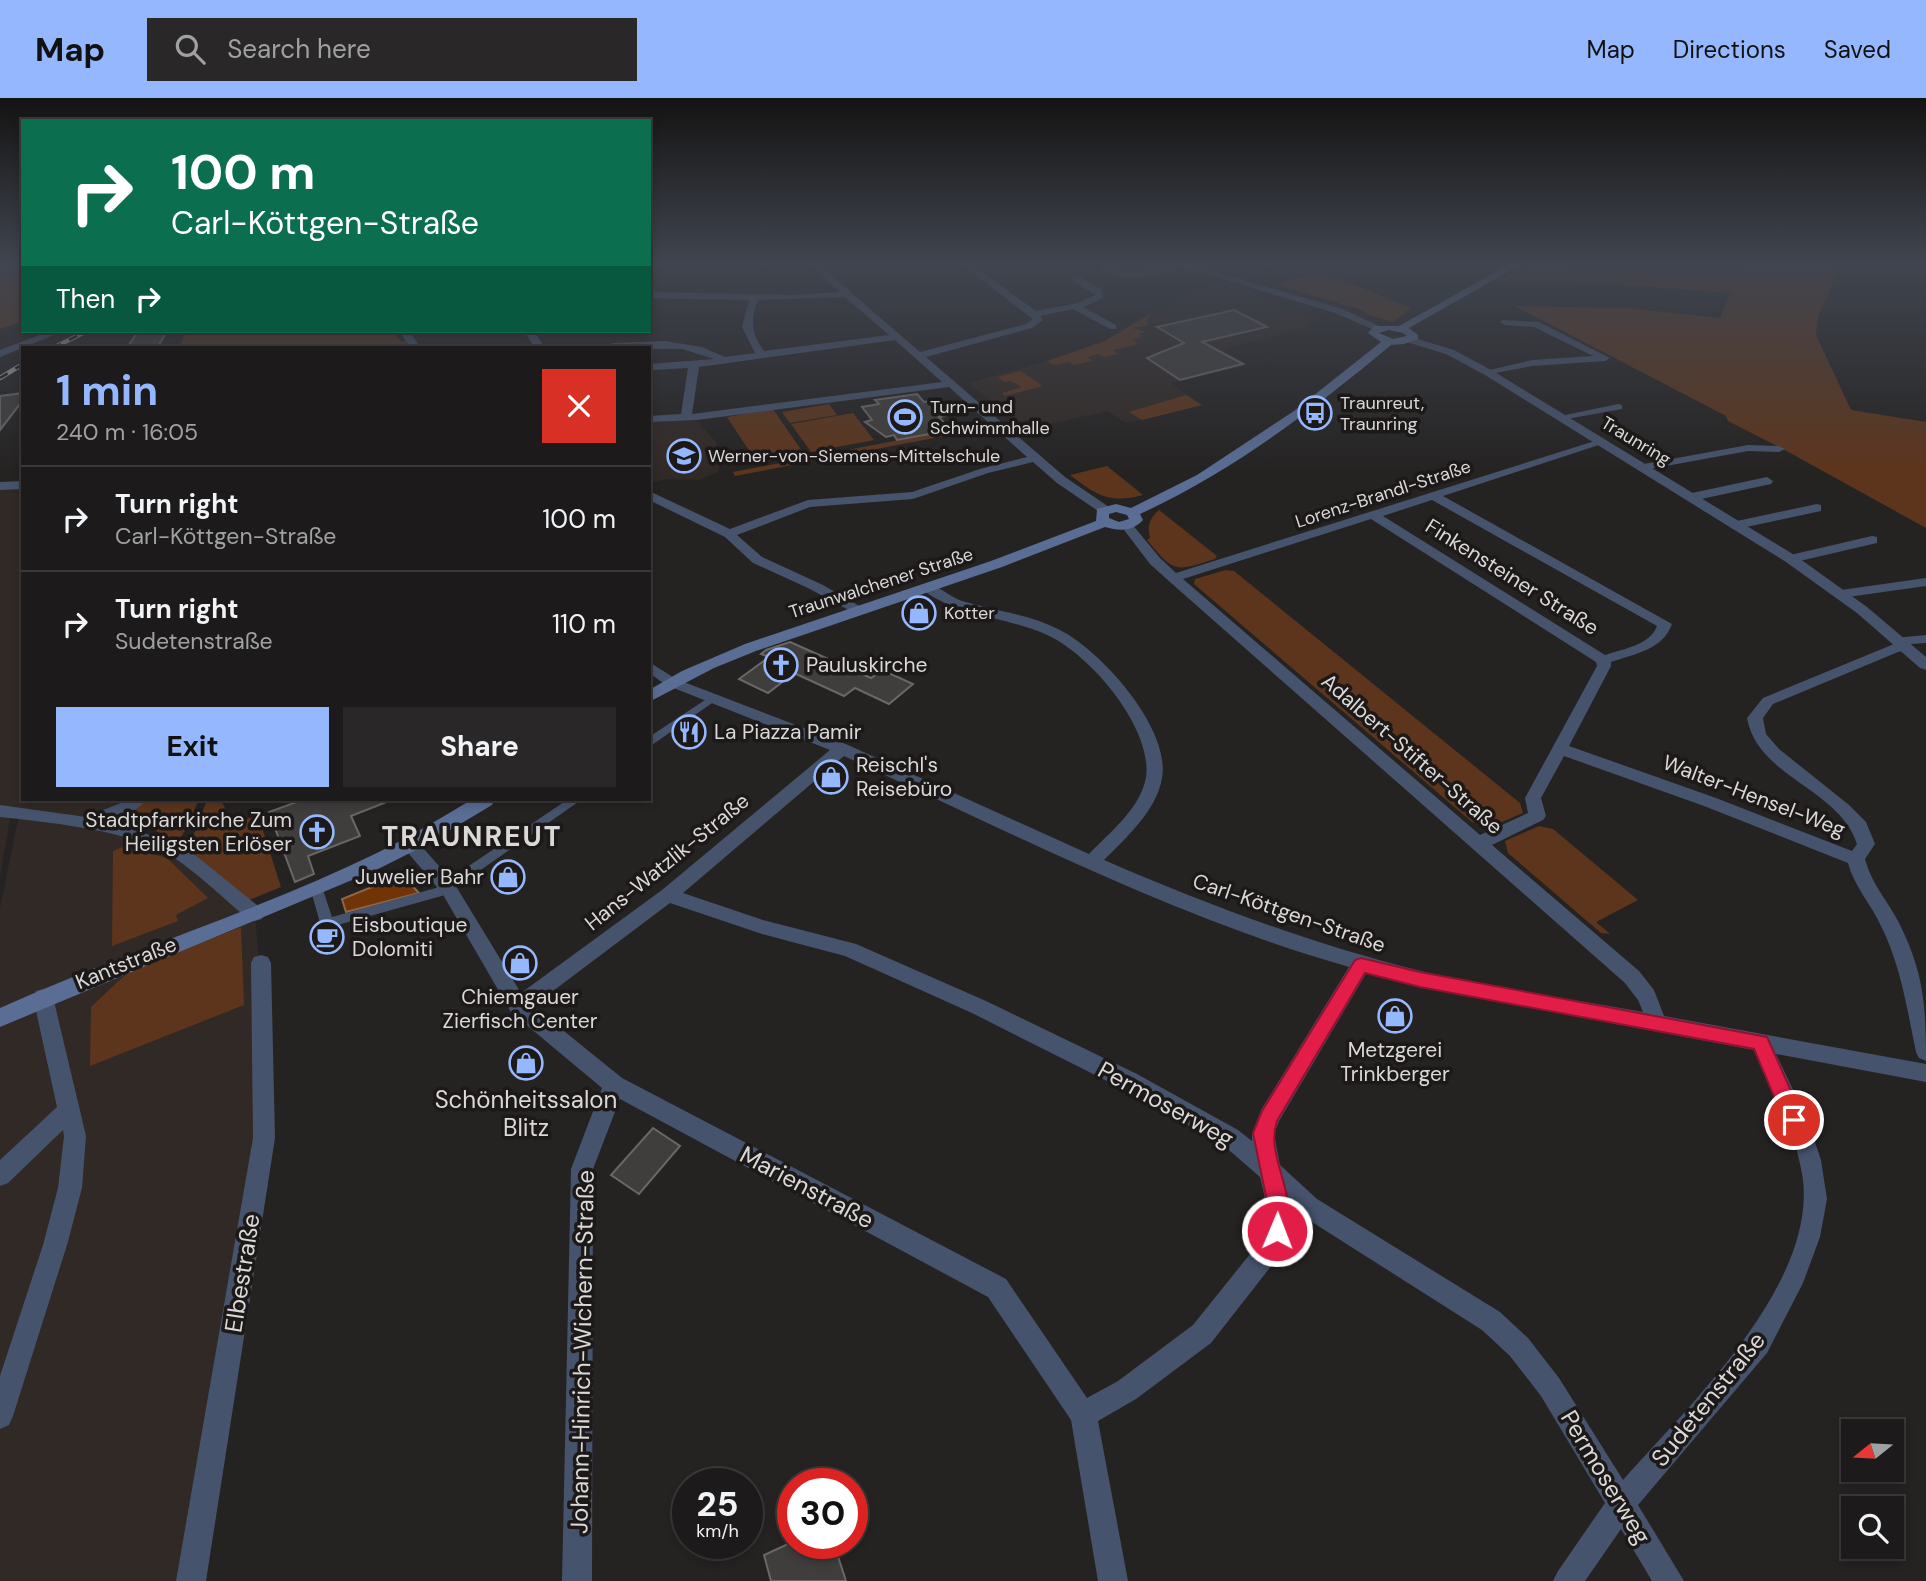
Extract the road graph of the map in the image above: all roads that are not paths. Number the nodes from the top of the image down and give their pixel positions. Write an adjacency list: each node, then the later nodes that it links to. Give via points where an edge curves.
1 (54, 333): 12 (street)
2 (747, 333): 14 (street)
3 (892, 333): 8 (street)
4 (1002, 333): 16 (street)
5 (1374, 333): 10 (main road)
6 (1412, 333): 9 (main road)
7 (1555, 333): 20 (street, via 1605,358 1531,363)
8 (896, 337): 14 (street); 16 (street)
9 (1411, 340): 10 (main road); 20 (street, Traunring, via 1450,352)
10 (1389, 341): 37 (main road, via 1256,445)
11 (21, 346): 15 (street)
12 (22, 346)
13 (621, 346): 17 (street, via 705,350)
14 (761, 354): 17 (street)
15 (0, 355)
16 (918, 356): 21 (street)
17 (724, 362): 18 (street)
18 (694, 365): 19 (street); 23 (street)
19 (651, 366)
20 (1489, 373): 24 (street, Traunring)
21 (950, 384): 23 (street); 28 (street)
22 (1618, 407): 24 (street, Traunring)
23 (686, 415): 25 (street)
24 (1561, 417): 26 (street, Traunring)
25 (651, 419)
26 (1602, 442): 29 (street, Traunring); 34 (street, Lorenz-Brandl-Straße)
27 (1779, 449): 29 (street, via 1748,448)
28 (1035, 458): 39 (street); 42 (street, via 913,495 808,504)
29 (1644, 467): 35 (street, Traunring)
30 (1767, 481): 35 (street)
31 (21, 485): 32 (street)
32 (0, 486)
33 (651, 496): 42 (street)
34 (1434, 496): 38 (street, Lorenz-Brandl-Straße); 52 (street, via 1665,624 1657,640)
35 (1692, 497): 40 (street, Traunring)
36 (1817, 508): 40 (street)
37 (1132, 512): 39 (main road, via 1122,508); 41 (main road, via 1136,520)
38 (1373, 515): 45 (street, Lorenz-Brandl-Straße); 52 (street, Finkensteiner Straße)
39 (1105, 516): 41 (main road); 47 (main road, Traunwalchener Straße, via 1016,558)
40 (1737, 525): 44 (street, Traunring)
41 (1127, 526): 45 (street, Adalbert-Stifter-Straße)
42 (729, 534): 49 (street, via 736,547 766,567 814,586)
43 (1872, 540): 44 (street)
44 (1791, 559): 48 (street, Traunring)
45 (1174, 578): 66 (street, Adalbert-Stifter-Straße)
46 (1926, 582): 48 (street)
47 (929, 587): 49 (main road, Traunwalchener Straße); 69 (street, via 938,596 964,606 1057,634 1101,670 1133,711 1154,750 1155,776 1132,817)
48 (1841, 594): 51 (street, Traunring)
49 (856, 610): 55 (main road, Traunwalchener Straße, via 749,647)
50 (1926, 639): 51 (street)
51 (1903, 644): 53 (street, Traunring); 68 (street, via 1768,701 1754,719 1757,736 1768,749 1863,826 1866,844)
52 (1603, 660): 59 (street, Finkensteiner Straße, via 1604,666)
53 (1926, 665)
54 (651, 667): 55 (street, Carl-Köttgen-Straße)
55 (671, 682): 56 (main road, Traunwalchener Straße); 57 (street, Carl-Köttgen-Straße)
56 (651, 695)
57 (710, 699): 58 (street); 60 (street, Carl-Köttgen-Straße)
58 (651, 742)
59 (1558, 748): 66 (street, Finkensteiner Straße, via 1533,798 1537,816); 68 (street, Walter-Hensel-Weg)
60 (842, 749): 69 (street, Carl-Köttgen-Straße); 72 (street, Hans-Watzlik-Straße)
61 (138, 801): 65 (street)
62 (483, 801): 67 (main road, Kantstraße)
63 (574, 801): 71 (street)
64 (0, 811): 65 (street)
65 (87, 823): 73 (street, via 112,827 178,851)
66 (1479, 843): 79 (street, Adalbert-Stifter-Straße, via 1632,977 1647,996)
67 (410, 844): 70 (main road, Kantstraße); 71 (street, Marienstraße)
68 (1856, 859): 81 (street, Walter-Hensel-Weg, via 1908,965)
69 (1091, 863): 75 (street, Carl-Köttgen-Straße, via 1181,901)
70 (316, 887): 71 (street, via 327,923); 73 (main road, Kantstraße)
71 (448, 888): 77 (street, Marienstraße)
72 (668, 895): 77 (street, Hans-Watzlik-Straße); 86 (street, Permoserweg, via 762,927 849,949 979,1007 1230,1137)
73 (255, 914): 76 (main road, Kantstraße)
74 (261, 963): 90 (street, Elbestraße, via 264,1138)
75 (1361, 965): 79 (street, Carl-Köttgen-Straße); 86 (street, via 1269,1117 1263,1133)
76 (43, 997): 78 (main road, Kantstraße); 84 (street)
77 (518, 1006): 83 (street, Marienstraße)
78 (0, 1018)
79 (1657, 1023): 80 (street, Carl-Köttgen-Straße)
80 (1760, 1042): 82 (street, Carl-Köttgen-Straße); 89 (street, Sudetenstraße, via 1811,1165 1815,1199 1805,1245 1758,1344)
81 (1926, 1052)
82 (1926, 1073)
83 (614, 1085): 87 (street, Marienstraße, via 998,1288); 91 (street, Johann-Hinrich-Wichern-Straße, via 582,1169)
84 (69, 1110): 85 (street); 88 (street, via 75,1136 70,1188)
85 (0, 1175)
86 (1271, 1175): 87 (street, via 1280,1211 1277,1231 1264,1257 1232,1298 1202,1334 1127,1390); 89 (street, Permoserweg, via 1309,1208 1491,1321 1519,1347 1550,1387)
87 (1083, 1415): 92 (street, Marienstraße)
88 (0, 1416)
89 (1621, 1504): 93 (street, Sudetenstraße); 94 (street, Permoserweg)
90 (191, 1581)
91 (577, 1581)
92 (1113, 1581)
93 (1568, 1581)
94 (1669, 1581)

